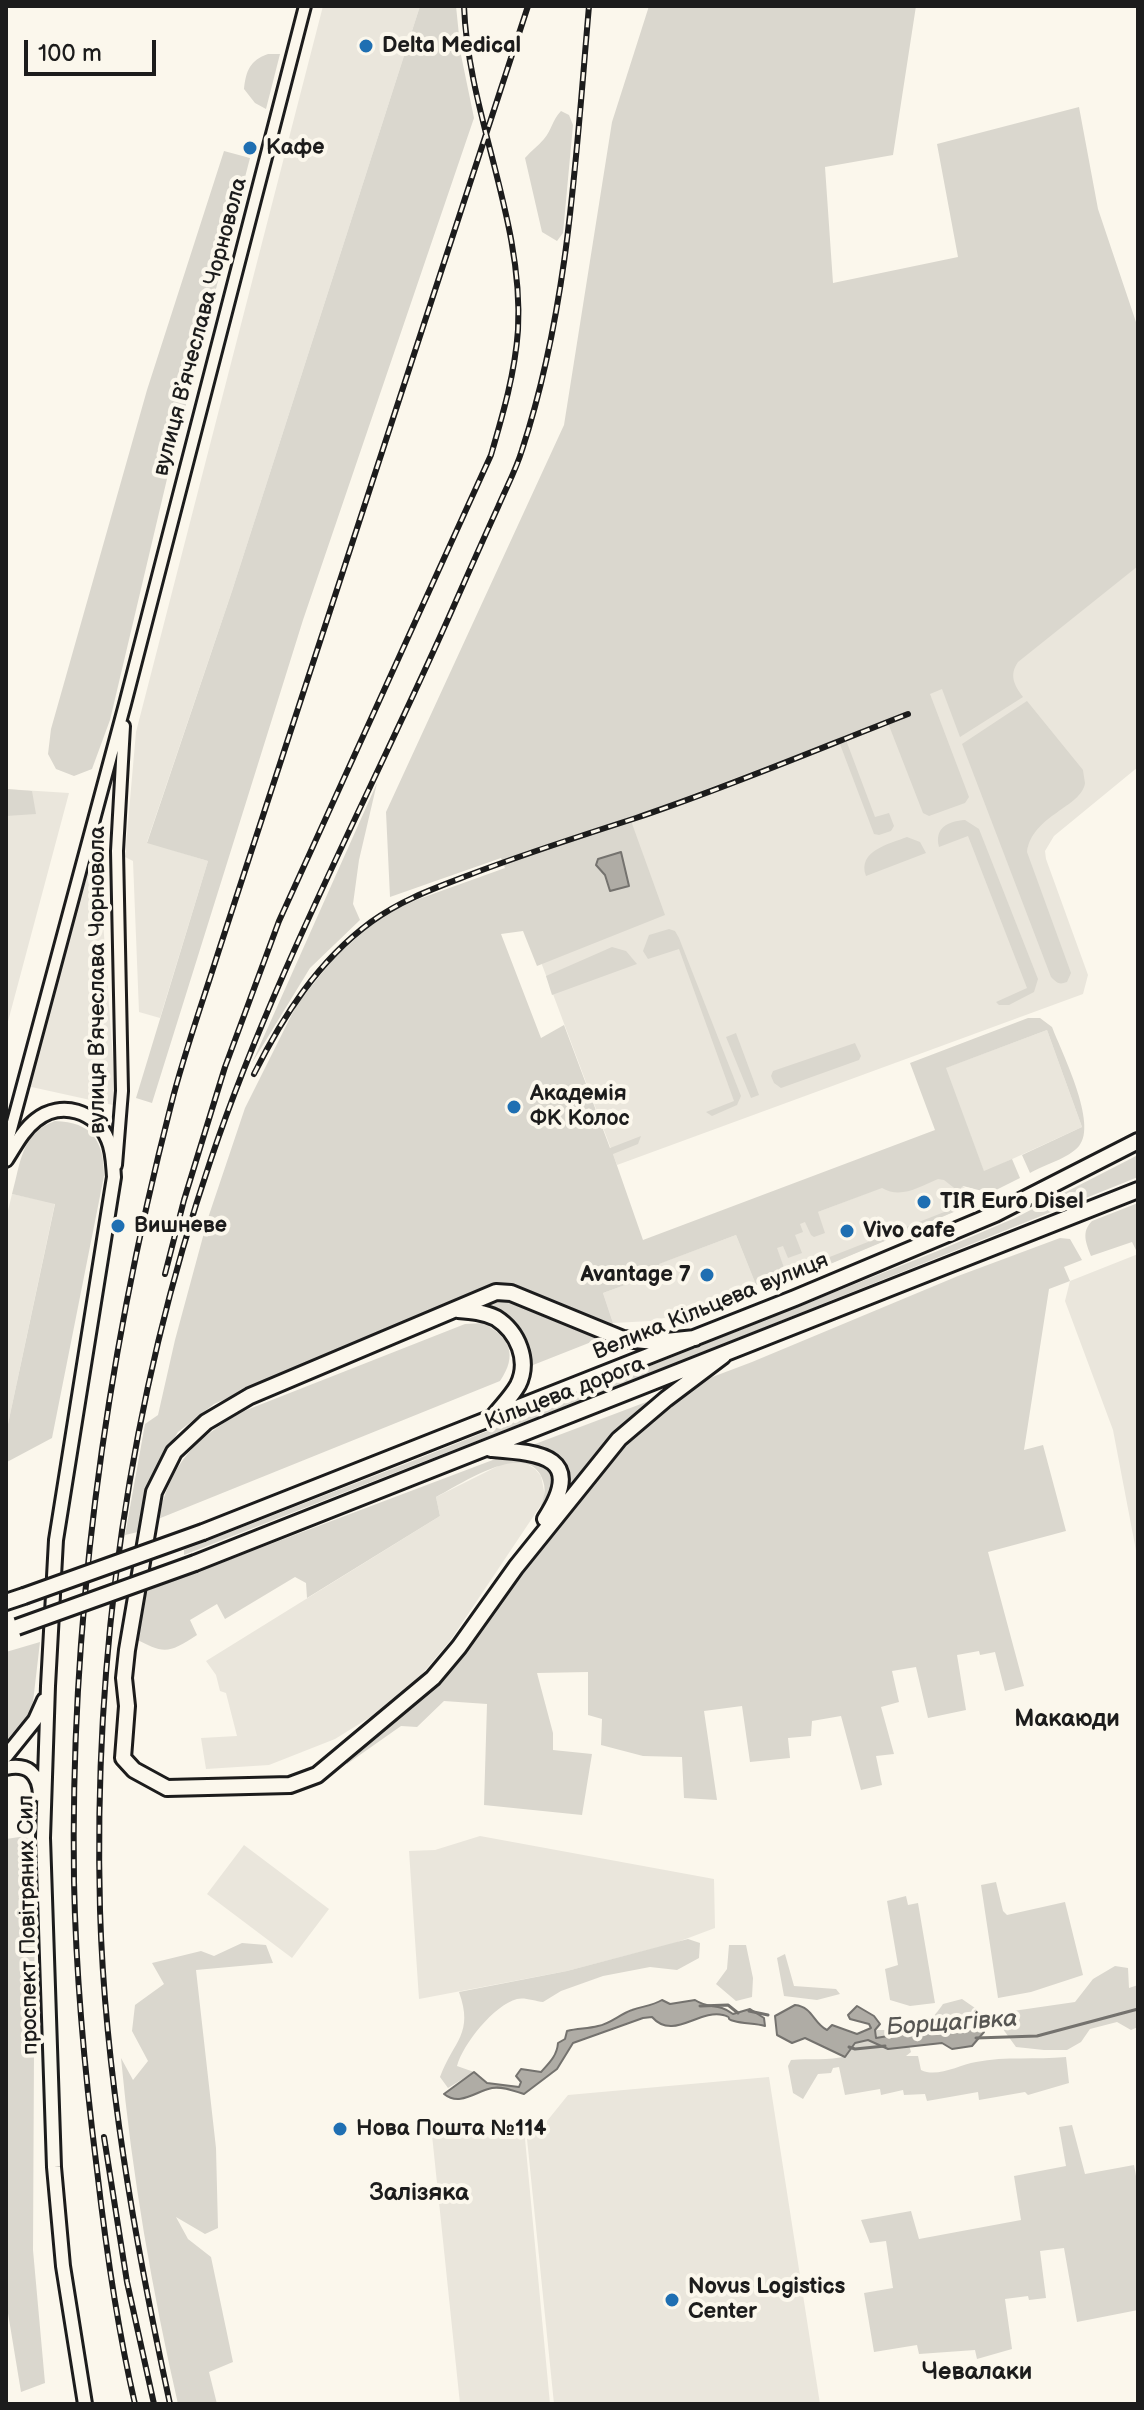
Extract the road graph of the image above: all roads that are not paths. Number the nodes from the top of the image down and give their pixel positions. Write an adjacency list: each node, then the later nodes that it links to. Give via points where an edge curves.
1 (305, 6): 2 (main road, вулиця Вʼячеслава Чорновола)
2 (125, 704): 3 (main road, вулиця Вʼячеслава Чорновола); 4 (main road, вулиця Вʼячеслава Чорновола)
3 (94, 816): 4 (main road, via 109,808); 6 (main road, вулиця Вʼячеслава Чорновола)
4 (118, 819): 8 (main road, вулиця Вʼячеслава Чорновола, via 122,1091)
5 (1138, 1141): 11 (highway, Велика Кільцева вулиця, via 995,1214)
6 (6, 1148)
7 (6, 1160): 8 (main road, via 27,1128 43,1115 76,1111 104,1133)
8 (114, 1177): 15 (main road, вулиця Вʼячеслава Чорновола)
9 (1138, 1190): 12 (highway, Кільцева дорога)
10 (454, 1309): 11 (highway, via 496,1292 511,1293 623,1339); 13 (highway, via 497,1319 514,1334 522,1352 518,1386); 16 (highway, via 250,1396 206,1422 174,1452 154,1492 124,1669 123,1758 167,1788 308,1781 433,1678)
11 (695, 1338): 13 (highway, Велика Кільцева вулиця)
12 (723, 1356): 14 (highway, Кільцева дорога); 16 (highway, via 619,1439)
13 (493, 1417): 17 (highway, Велика Кільцева вулиця, bridge, via 203,1532)
14 (483, 1449): 16 (highway, via 546,1456 559,1474 558,1496); 18 (highway, Кільцева дорога, bridge)
15 (56, 1540): 19 (main road, проспект Повітряних Сил)
16 (516, 1567)
17 (6, 1602)
18 (12, 1629)
19 (48, 1686): 20 (main road, via 40,1712); 22 (main road, проспект Повітряних Сил)
20 (6, 1756)
21 (6, 1768): 22 (main road, via 24,1767 38,1779)
22 (43, 1838): 23 (main road, проспект Повітряних Сил, via 54,2167)
23 (85, 2404)

